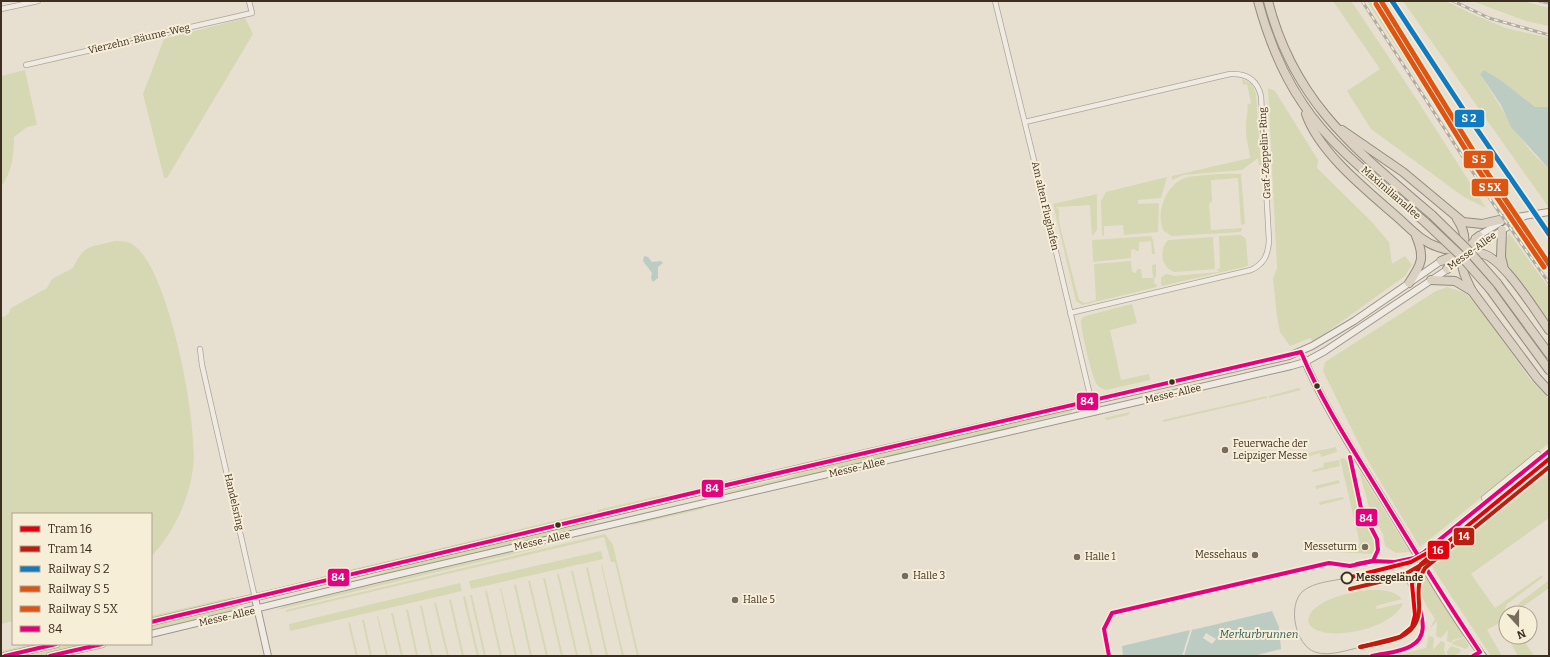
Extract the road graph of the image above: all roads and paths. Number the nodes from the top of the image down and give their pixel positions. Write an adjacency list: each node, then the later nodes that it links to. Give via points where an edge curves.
1 (38, 1): 6 (street)
2 (249, 1): 7 (street, Vierzehn-Bäume-Weg, via 252,13)
3 (995, 1): 9 (street, Am alten Flughafen)
4 (1258, 1): 8 (highway, Maximilianallee, via 1267,34)
5 (1268, 1): 10 (highway, via 1287,56 1302,84)
6 (1, 9)
7 (26, 65)
8 (1304, 105): 16 (highway, via 1308,118 1342,167); 31 (highway, Maximilianallee, bridge, via 1329,136 1461,256 1490,289)
9 (1025, 122): 25 (street, Am alten Flughafen); 25 (street, Graf-Zeppelin-Ring, via 1230,74 1253,79 1262,96 1269,241 1268,253 1262,263 1251,270)
10 (1331, 123): 14 (highway, via 1404,172); 29 (highway, bridge, via 1368,161 1432,215 1468,250 1497,283)
11 (1549, 212): 12 (main road, Messe-Allee)
12 (1526, 215): 13 (main road, Messe-Allee); 15 (main road, Messe-Allee)
13 (1512, 217): 14 (highway, via 1482,224); 17 (main road, Messe-Allee)
14 (1457, 219): 18 (highway, via 1463,231)
15 (1502, 230): 17 (main road, Messe-Allee); 21 (highway, via 1501,257)
16 (1415, 235): 18 (highway, via 1439,248); 23 (highway, via 1422,258)
17 (1482, 239): 18 (highway)
18 (1463, 252): 19 (highway); 20 (highway); 21 (highway, via 1484,254); 24 (highway, via 1464,272)
19 (1441, 261): 23 (main road, Messe-Allee)
20 (1447, 269): 22 (main road, Messe-Allee)
21 (1504, 269): 26 (highway)
22 (1431, 280): 24 (highway, via 1454,281); 30 (main road, Messe-Allee)
23 (1409, 283): 28 (main road, Messe-Allee, via 1354,321)
24 (1472, 291): 32 (highway, via 1537,378)
25 (1070, 313): 33 (street, Am alten Flughafen)
26 (1549, 330)
27 (200, 348): 37 (street, Handelsring)
28 (1301, 352): 30 (main road); 33 (main road, Messe-Allee)
29 (1549, 354)
30 (1305, 362): 34 (main road, Messe-Allee); 46 (main road, via 1321,395 1437,586)
31 (1549, 370)
32 (1549, 390)
33 (1091, 402): 34 (street, Am alten Flughafen); 37 (main road, Messe-Allee, via 612,512)
34 (1094, 412): 38 (main road, Messe-Allee)
35 (1538, 454): 36 (street)
36 (1484, 498)
37 (255, 598): 38 (main road, Handelsring); 39 (main road, Messe-Allee)
38 (258, 609): 40 (main road, Messe-Allee); 45 (main road, Handelsring)
39 (152, 622)
40 (152, 634)
41 (52, 645): 43 (main road)
42 (98, 645): 44 (main road)
43 (5, 656)
44 (50, 656)
45 (268, 656)
46 (1483, 656)

